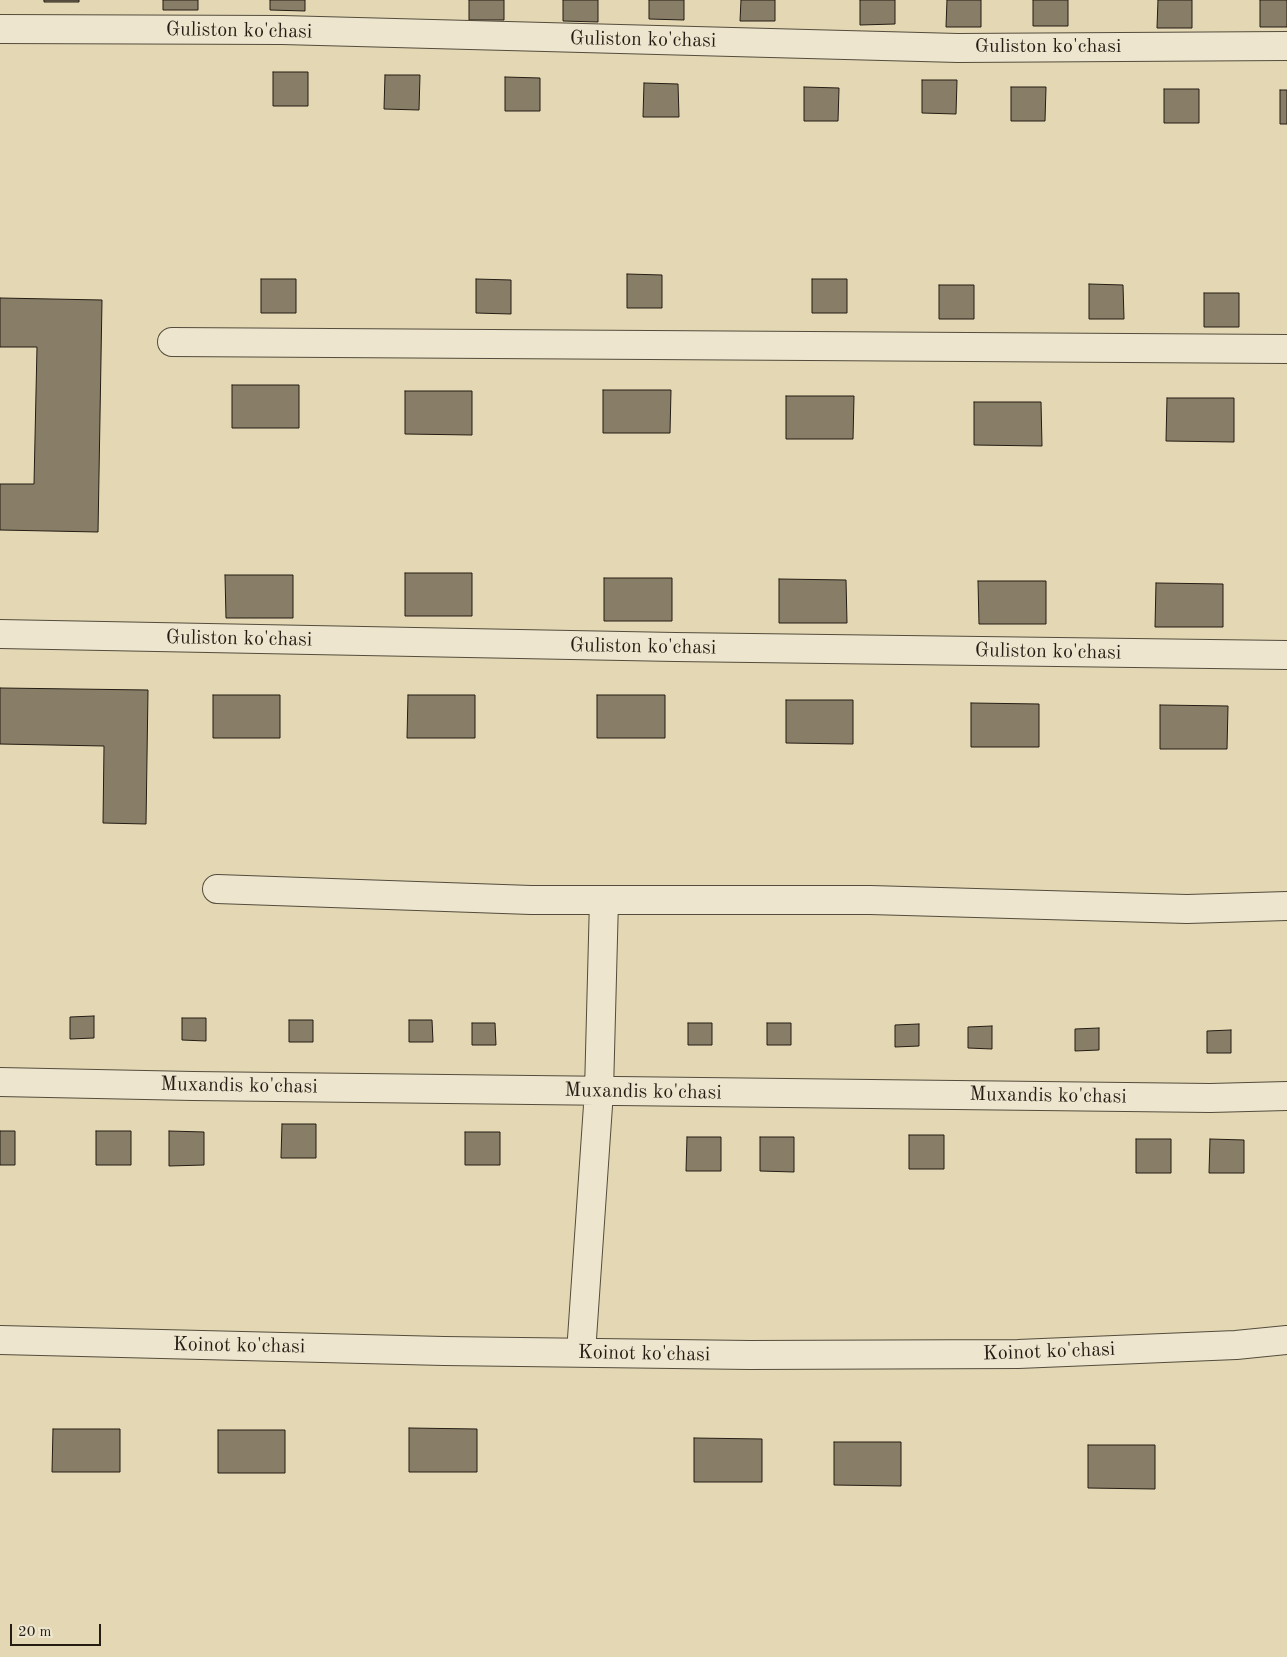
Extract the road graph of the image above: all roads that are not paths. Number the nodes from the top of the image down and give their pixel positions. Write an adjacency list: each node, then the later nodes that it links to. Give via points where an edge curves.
1 (0, 29): 2 (street, Guliston ko'chasi, via 282,30 958,48)
2 (1287, 46)
3 (172, 342): 4 (street)
4 (1287, 349)
5 (0, 634): 6 (street, Guliston ko'chasi, via 675,648)
6 (1287, 655)
7 (217, 889): 8 (street)
8 (604, 900): 9 (street, via 870,900 1187,909); 11 (street)
9 (1287, 906)
10 (0, 1082): 11 (street, Muxandis ko'chasi)
11 (599, 1091): 12 (street, Muxandis ko'chasi, via 1210,1098); 15 (street)
12 (1287, 1096)
13 (0, 1340): 15 (street, Koinot ko'chasi)
14 (1287, 1340): 15 (street, Koinot ko'chasi, via 1018,1354)
15 (581, 1353)

